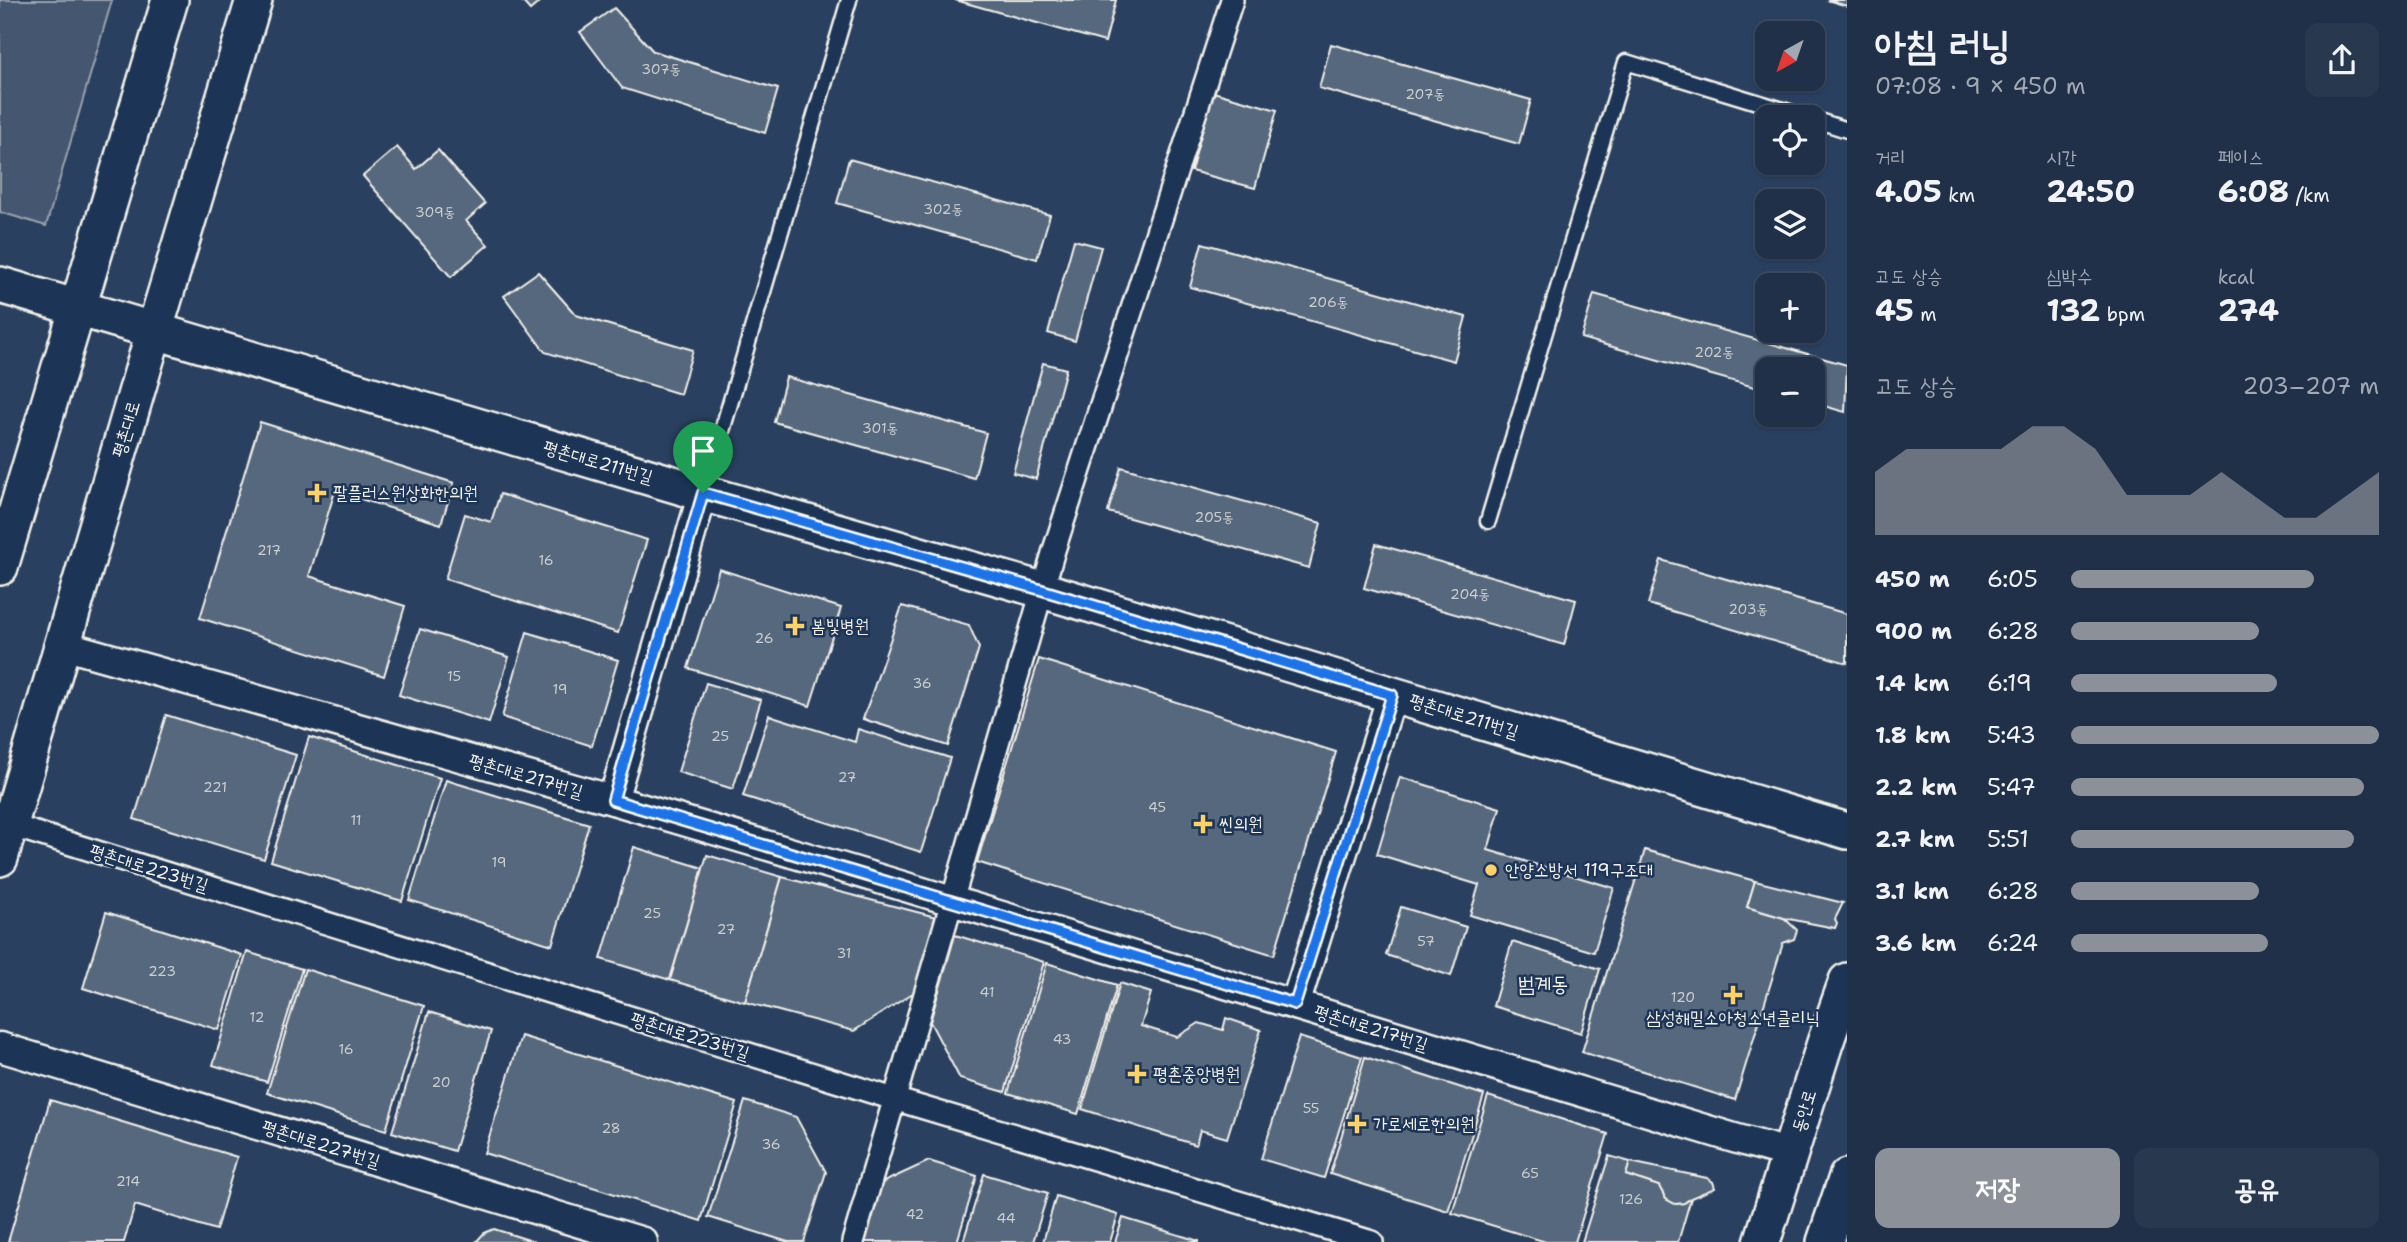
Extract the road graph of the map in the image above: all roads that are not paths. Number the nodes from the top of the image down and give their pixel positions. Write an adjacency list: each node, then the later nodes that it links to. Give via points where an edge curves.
1 (170, 0): 9 (street)
2 (254, 0): 10 (street, 평촌대로)
3 (849, 0): 11 (lane)
4 (1232, 0): 14 (street)
5 (1767, 105): 12 (lane, via 1626,62)
6 (1825, 124): 7 (lane)
7 (1847, 130)
8 (0, 285): 9 (street, 평촌대로211번길)
9 (78, 309): 10 (street, 평촌대로211번길); 13 (street)
10 (154, 332): 11 (street, 평촌대로211번길); 15 (street, 평촌대로)
11 (703, 493): 14 (street, 평촌대로211번길); 17 (street)
12 (1488, 521)
13 (0, 567)
14 (1042, 590): 16 (street, 평촌대로211번길); 21 (street)
15 (63, 645): 17 (street, 평촌대로217번길); 18 (street, 평촌대로)
16 (1392, 695): 19 (street, 평촌대로211번길); 23 (street)
17 (613, 800): 21 (street, 평촌대로217번길)
18 (10, 825): 20 (street, 평촌대로); 25 (street, 평촌대로223번길)
19 (1847, 831)
20 (0, 858)
21 (951, 900): 23 (street, 평촌대로217번길); 25 (street)
22 (1847, 981): 26 (street, 동안로)
23 (1295, 1004): 26 (street, 평촌대로217번길)
24 (0, 1047): 28 (street, 평촌대로227번길)
25 (894, 1099): 29 (street); 30 (street, 평촌대로223번길)
26 (1791, 1154): 31 (street, 동안로)
27 (1847, 1177): 32 (street)
28 (643, 1242)
29 (852, 1242)
30 (1372, 1242)
31 (1762, 1242)
32 (1825, 1242)

